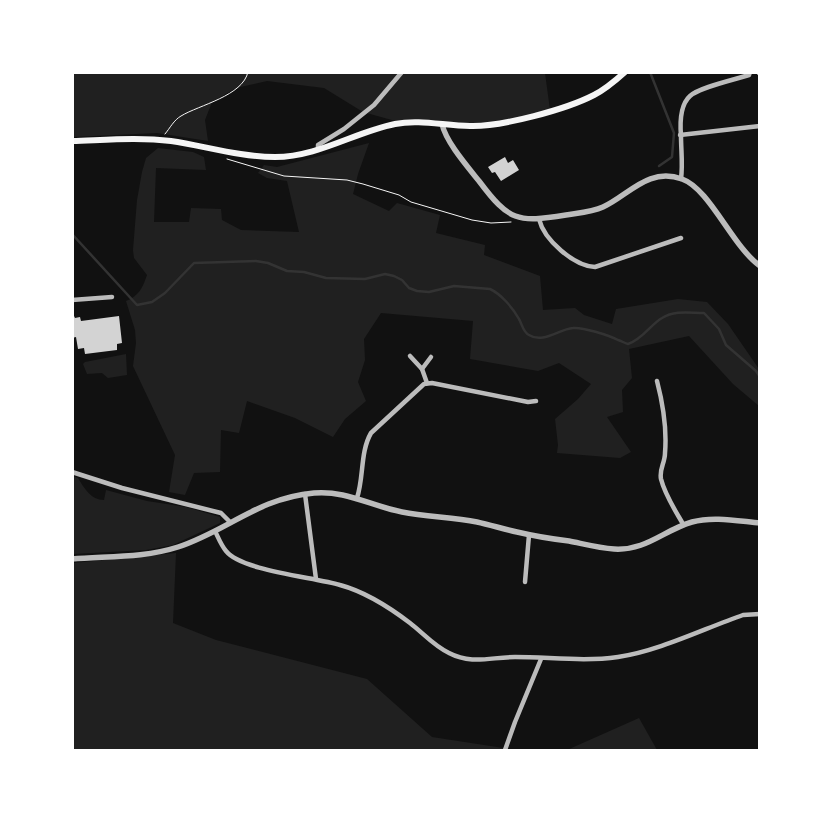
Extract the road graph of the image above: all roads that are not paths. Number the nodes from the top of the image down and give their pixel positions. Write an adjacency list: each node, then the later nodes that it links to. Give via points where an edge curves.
1 (402, 72): 8 (street, via 374,105 318,146)
2 (625, 72): 4 (main road, via 593,95 536,114 486,126)
3 (750, 72): 6 (street, via 689,96 683,108)
4 (442, 124): 8 (main road, via 394,124); 10 (street, via 449,140 494,201 518,217)
5 (760, 126): 6 (street)
6 (680, 135): 9 (street)
7 (72, 141): 8 (main road, via 162,140 270,157 295,156)
8 (318, 150)
9 (681, 179): 10 (street, via 650,178 602,208); 12 (street, via 701,193 738,244)
10 (539, 219): 11 (street, via 553,244 584,267 595,267)
11 (681, 238)
12 (760, 266)
13 (112, 298): 14 (street)
14 (72, 300)
15 (410, 356): 17 (street)
16 (431, 357): 17 (street)
17 (422, 369): 19 (street)
18 (657, 381): 26 (street, via 666,425 661,479)
19 (427, 383): 20 (street); 23 (street, via 371,433 366,442)
20 (536, 401)
21 (72, 472): 24 (street, via 221,513)
22 (305, 494): 23 (street, via 334,493); 24 (street, via 272,502); 30 (street)
23 (357, 498): 28 (street, via 401,512 479,522)
24 (230, 522): 27 (street)
25 (760, 523): 26 (street, via 706,519)
26 (683, 524): 28 (street, via 648,543 624,549)
27 (215, 531): 29 (street, via 193,542 156,552); 30 (street, via 226,551 248,565)
28 (530, 535): 31 (street)
29 (72, 559)
30 (316, 579): 33 (street, via 373,598 458,657 484,661 515,657)
31 (525, 582)
32 (760, 614): 33 (street, via 743,615 630,655 604,659)
33 (540, 659): 34 (street)
34 (505, 750)

